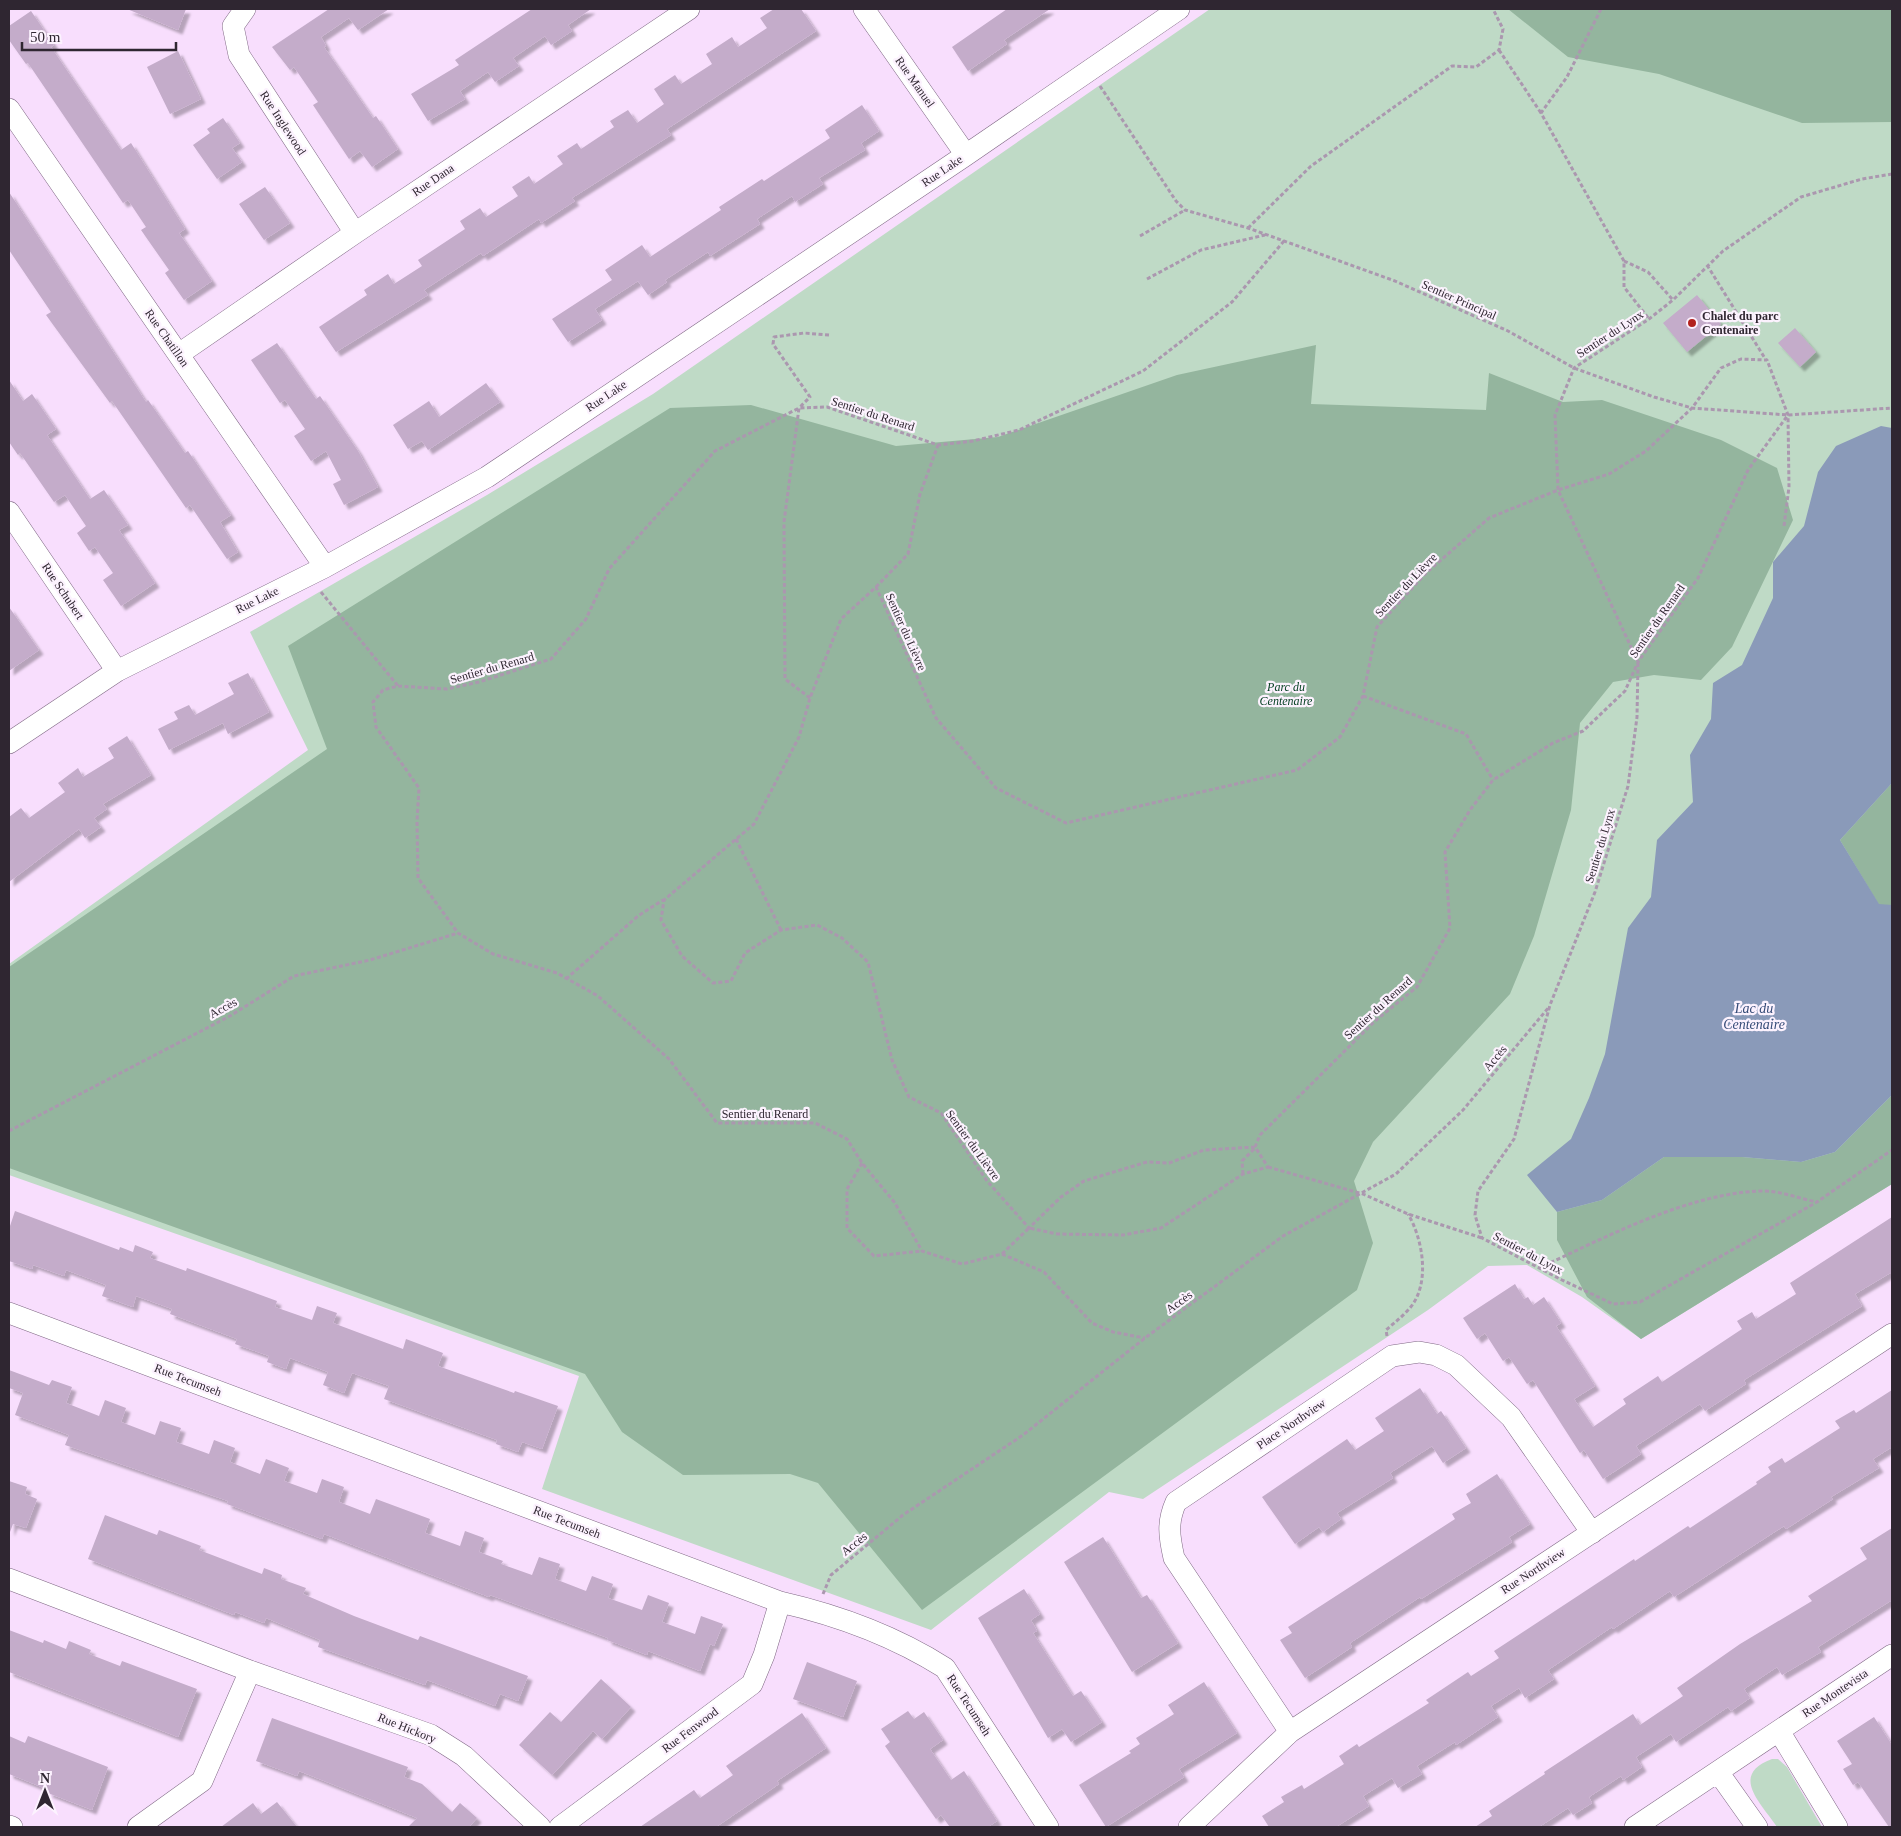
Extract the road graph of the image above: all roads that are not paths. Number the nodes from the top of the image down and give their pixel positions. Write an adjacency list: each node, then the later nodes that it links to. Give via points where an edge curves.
1 (245, 9): 7 (street, Rue Inglewood, via 233,26 239,55)
2 (689, 9): 7 (street, Rue Dana)
3 (864, 9): 6 (street, Rue Manuel)
4 (1179, 9): 6 (street, Rue Lake)
5 (9, 109): 8 (street, Rue Chatillon)
6 (966, 155): 10 (street, Rue Lake, via 487,477)
7 (355, 233): 8 (street, Rue Dana)
8 (179, 354): 10 (street, Rue Chatillon)
9 (9, 512): 11 (street, Rue Schubert)
10 (316, 571): 11 (street, Rue Lake)
11 (116, 670): 12 (street, Rue Lake)
12 (9, 743)
13 (9, 1313): 17 (street, Rue Tecumseh)
14 (1892, 1334): 15 (street, Rue Northview)
15 (1592, 1533): 21 (street, Rue Northview); 21 (street, Place Northview, via 1511,1417 1456,1365 1436,1355 1419,1352 1392,1356 1176,1502 1170,1516 1168,1532 1174,1558)
16 (9, 1579): 19 (street, Rue Hickory)
17 (780, 1602): 25 (street, Rue Fenwood, via 752,1684); 26 (street, Rue Tecumseh, via 816,1610 919,1651 945,1668)
18 (1892, 1656): 20 (street, Rue Montevista)
19 (250, 1670): 23 (street, via 202,1781); 24 (street, Rue Hickory, via 431,1735 464,1756)
20 (1779, 1731): 22 (street, Rue Montevista); 30 (street)
21 (1290, 1732): 27 (street, Rue Northview)
22 (1718, 1772): 28 (street, Rue Montevista); 29 (street)
23 (138, 1827)
24 (540, 1827)
25 (560, 1827)
26 (1048, 1827)
27 (1189, 1827)
28 (1635, 1827)
29 (1757, 1827)
30 (1837, 1827)

